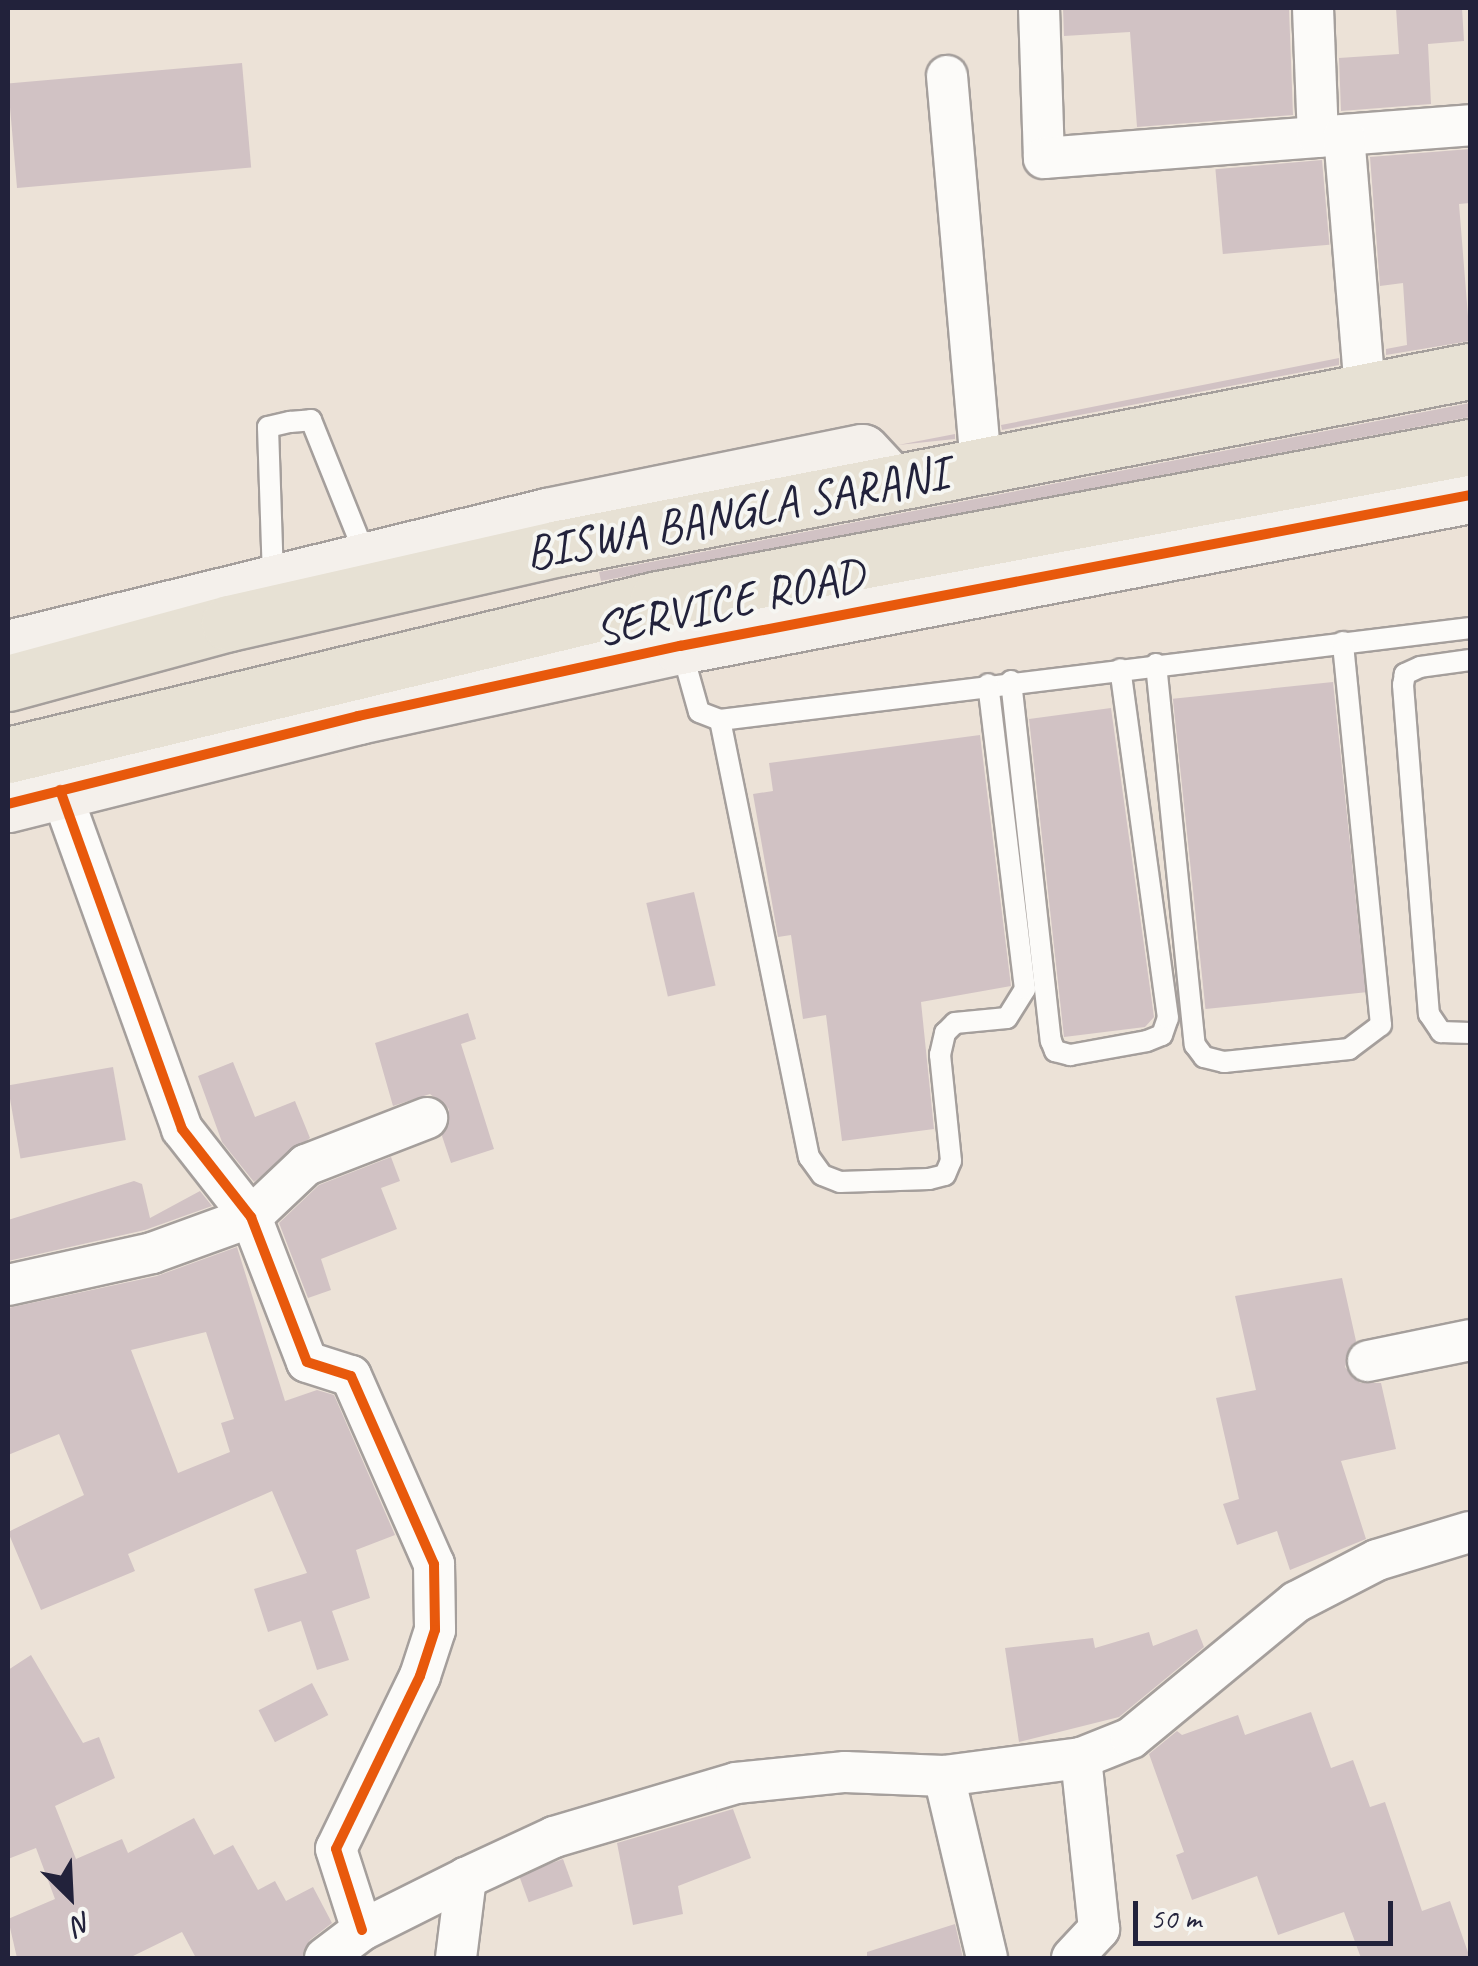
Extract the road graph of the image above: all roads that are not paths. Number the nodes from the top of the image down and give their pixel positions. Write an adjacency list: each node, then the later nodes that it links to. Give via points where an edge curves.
1 (1039, 8): 5 (street, via 1044,158)
2 (1313, 8): 5 (street)
3 (948, 76): 9 (street)
4 (1470, 125): 5 (street)
5 (1331, 136): 7 (street)
6 (1470, 371): 7 (main road, BISWA BANGLA SARANI)
7 (1366, 390): 9 (main road, BISWA BANGLA SARANI)
8 (1470, 447): 24 (main road, BISWA BANGLA SARANI, via 658,599)
9 (981, 464): 11 (main road, BISWA BANGLA SARANI)
10 (1470, 494): 16 (street, SERVICE ROAD)
11 (553, 532): 12 (street); 20 (main road, BISWA BANGLA SARANI)
12 (367, 559): 13 (street); 13 (lane, via 311,420 268,426)
13 (273, 580): 20 (street)
14 (1470, 628): 15 (lane)
15 (1344, 642): 18 (lane); 18 (lane, via 1381,1025 1349,1049 1224,1062 1204,1058 1195,1045)
16 (680, 646): 23 (lane, via 698,712); 25 (street, SERVICE ROAD)
17 (1470, 660): 27 (lane, via 1420,667 1405,674 1404,684 1429,1014 1441,1032)
18 (1156, 664): 19 (lane)
19 (1120, 669): 21 (lane); 21 (lane, via 1168,1018 1162,1035 1147,1041 1070,1056 1054,1051 1051,1041)
20 (8, 670)
21 (1011, 681): 22 (lane)
22 (988, 684): 23 (lane); 23 (lane, via 1025,988 1007,1018 955,1023 945,1032 940,1056 951,1161 946,1175 929,1179 840,1182 822,1175 809,1157)
23 (720, 720)
24 (8, 755)
25 (60, 790): 26 (street, SERVICE ROAD); 29 (street, via 182,1128)
26 (8, 804)
27 (1470, 1033)
28 (427, 1118): 29 (street, via 306,1165)
29 (251, 1217): 30 (street, via 152,1253); 37 (street, via 307,1362 351,1376 434,1564 436,1630 336,1848)
30 (8, 1285)
31 (1470, 1340): 32 (street)
32 (1368, 1361)
33 (1470, 1532): 34 (street, via 1376,1560 1296,1602 1131,1738)
34 (1081, 1758): 35 (street); 41 (street, via 1099,1929)
35 (944, 1776): 36 (street, via 845,1772 736,1783 554,1837); 40 (street)
36 (466, 1878): 37 (street); 39 (street)
37 (362, 1930): 38 (street)
38 (325, 1958)
39 (456, 1958)
40 (987, 1958)
41 (1072, 1958)

